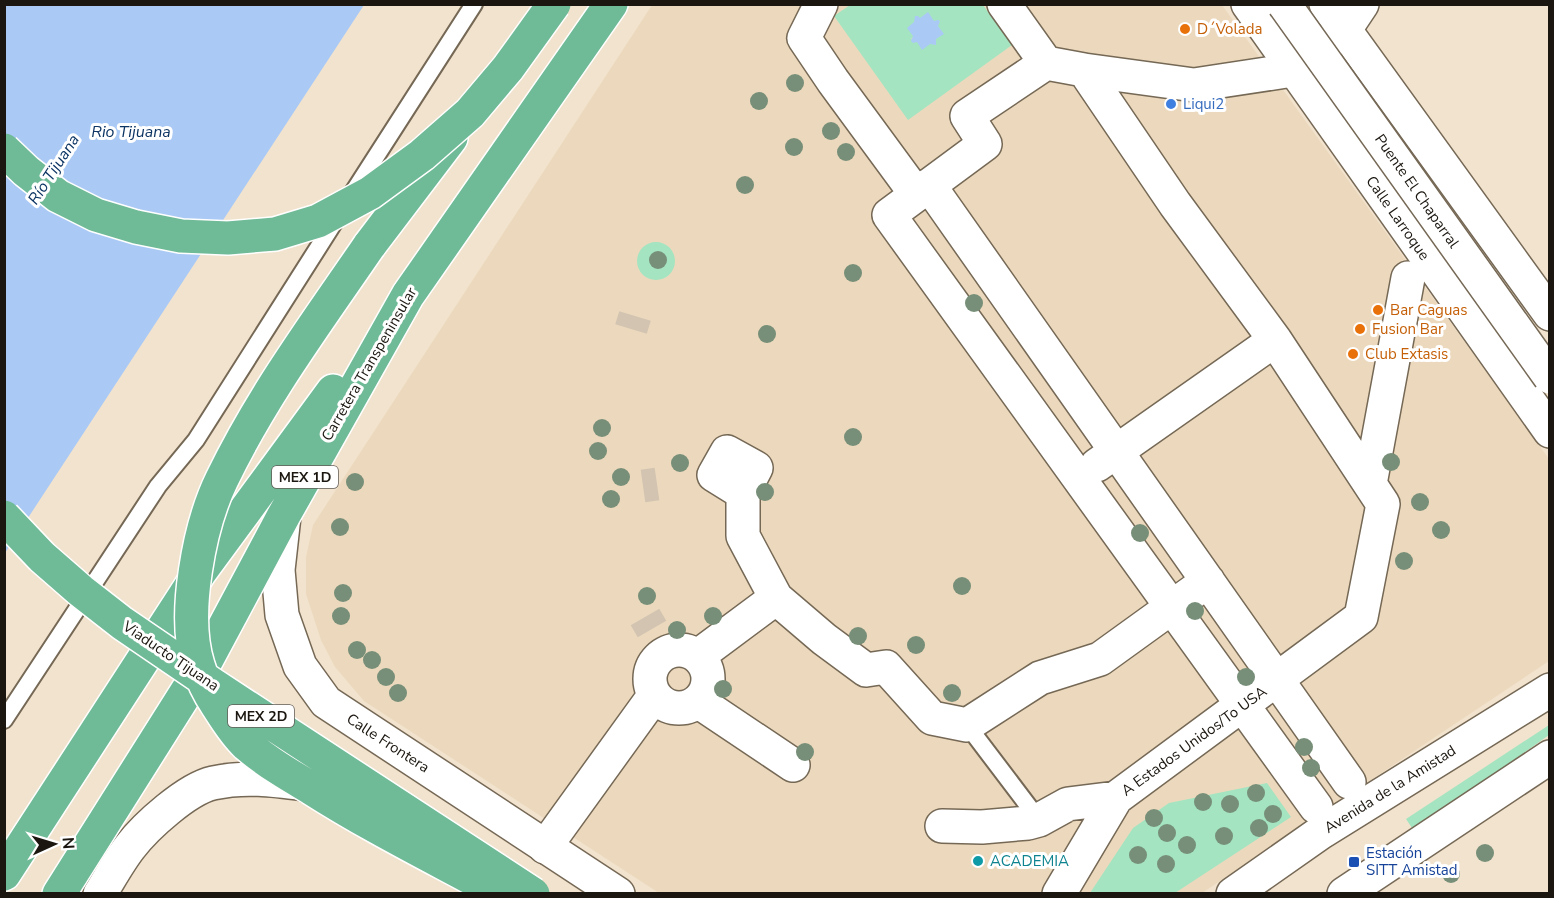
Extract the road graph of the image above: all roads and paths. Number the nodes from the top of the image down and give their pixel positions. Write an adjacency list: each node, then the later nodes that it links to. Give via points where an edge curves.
1 (474, 4): 37 (lane, via 196,440 158,486)
2 (554, 4): 12 (highway, bridge)
3 (611, 4): 16 (highway, Carretera Transpeninsular / MEX 1D)
4 (821, 4): 14 (street, via 804,38 833,81)
5 (1004, 4): 9 (street)
6 (1248, 4): 11 (street, Calle Larroque)
7 (1284, 4): 19 (street, Puente El Chaparral, bridge)
8 (1344, 13): 11 (street); 17 (street)
9 (1046, 63): 10 (street); 14 (street, via 968,116 985,144)
10 (1084, 70): 11 (street, via 1194,85); 18 (street, via 1179,211)
11 (1293, 70): 20 (street, Calle Larroque)
12 (470, 113): 13 (highway, bridge, via 370,193 318,221 275,234 228,238 181,236 96,215 58,196); 51 (highway, bridge, via 369,246 296,352 226,471 206,523 196,567 192,635 197,664 209,692 246,744 340,807)
13 (4, 150)
14 (922, 190): 21 (street); 22 (street, via 889,215)
15 (1408, 278): 23 (street)
16 (408, 295): 25 (highway, Carretera Transpeninsular / MEX 1D); 47 (highway, via 200,572)
17 (1550, 314)
18 (1275, 340): 21 (street); 23 (street)
19 (1550, 377)
20 (1550, 431)
21 (1116, 452): 22 (street); 28 (street)
22 (1078, 478): 30 (street)
23 (1370, 484): 32 (street, A Estados Unidos/To USA, via 1383,504 1361,617)
24 (742, 493): 29 (street, via 743,536)
25 (284, 514): 46 (street, Calle Frontera, via 278,570 282,615 300,666 326,702); 48 (highway, Carretera Transpeninsular / MEX 1D, bridge, via 206,661)
26 (4, 518): 53 (highway, Viaducto Tijuana / MEX 2D, bridge, via 50,564 122,623)
27 (4, 535): 52 (highway, Viaducto Tijuana / MEX 2D, bridge, via 35,568 115,635)
28 (1208, 582): 30 (street); 32 (street)
29 (776, 598): 31 (street); 38 (street, via 866,670 886,667 932,718)
30 (1172, 607): 36 (street); 38 (street, via 1100,659 1040,678)
31 (698, 656): 34 (street, via 683,649 666,652 654,663 649,680); 35 (street, via 708,670 709,687)
32 (1277, 679): 36 (street, A Estados Unidos/To USA); 41 (street)
33 (1550, 690): 56 (street, Avenida de la Amistad, via 1320,833)
34 (654, 696): 35 (street, via 667,706 684,708); 46 (street)
35 (699, 702): 40 (street)
36 (1242, 705): 42 (street, A Estados Unidos/To USA); 43 (street)
37 (4, 720)
38 (967, 725): 44 (lane)
39 (1550, 757): 57 (street)
40 (793, 765)
41 (1349, 782)
42 (1116, 798): 44 (street, via 1068,804); 55 (street, A Estados Unidos/To USA)
43 (1316, 807)
44 (1039, 820): 45 (street, via 982,828)
45 (942, 826)
46 (545, 847): 54 (street, Calle Frontera)
47 (4, 874)
48 (59, 894)
49 (100, 894): 50 (street, via 130,847 158,818 184,797 211,784 240,779 304,784 338,800)
50 (478, 894)
51 (501, 894)
52 (520, 894)
53 (534, 894)
54 (618, 894)
55 (1059, 894)
56 (1233, 894)
57 (1344, 894)

